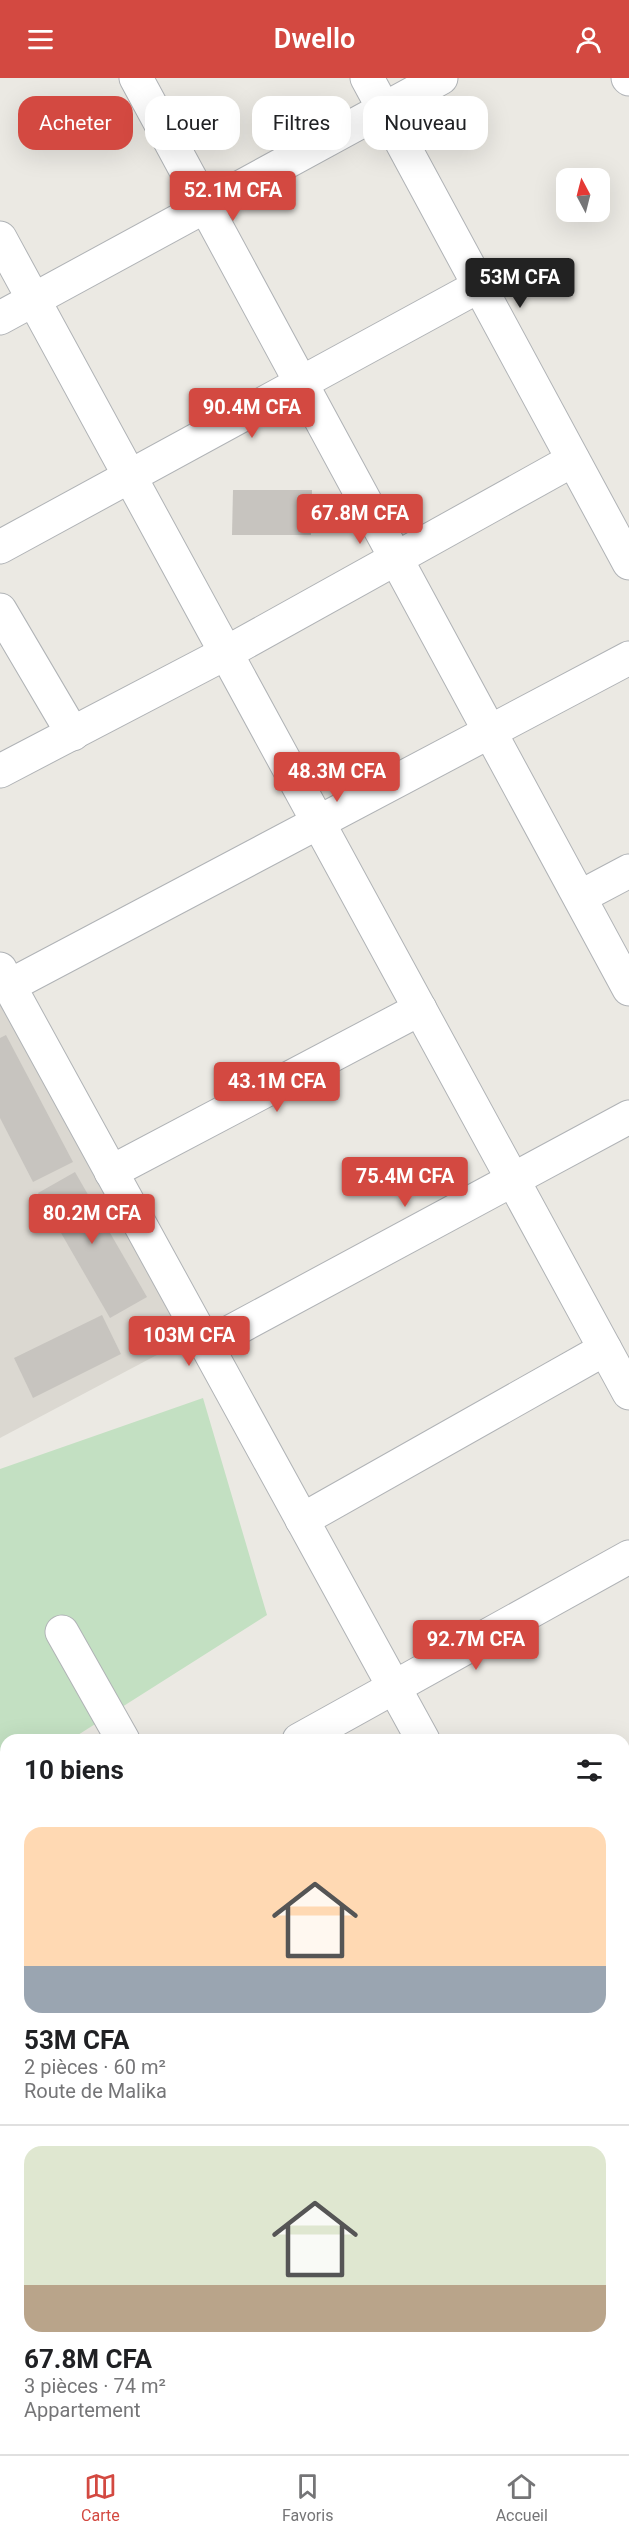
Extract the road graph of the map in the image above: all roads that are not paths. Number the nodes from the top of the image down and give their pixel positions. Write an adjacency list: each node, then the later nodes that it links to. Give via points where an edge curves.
1 (136, 78): 8 (street)
2 (367, 78): 4 (street)
3 (441, 78): 5 (street)
4 (377, 96)
5 (408, 96)
6 (363, 121): 8 (street)
7 (406, 150): 10 (street)
8 (207, 208): 11 (street); 13 (street)
9 (0, 238): 11 (street)
10 (479, 286): 13 (street); 14 (street)
11 (34, 300): 12 (street); 15 (street)
12 (0, 318)
13 (301, 382): 15 (street); 17 (street)
14 (573, 460): 17 (street); 18 (street)
15 (130, 477): 16 (street); 20 (street)
16 (0, 547)
17 (396, 558): 20 (street); 22 (street)
18 (629, 563)
19 (0, 610): 23 (street)
20 (226, 653): 23 (street); 25 (street)
21 (629, 658): 22 (street)
22 (489, 732): 25 (street); 27 (street)
23 (73, 734): 24 (street)
24 (0, 771)
25 (318, 822): 28 (street); 30 (street)
26 (629, 871): 27 (street)
27 (580, 897): 29 (street)
28 (4, 977): 32 (street)
29 (629, 989)
30 (420, 1009): 32 (street); 33 (street)
31 (629, 1117): 33 (street)
32 (111, 1172): 34 (street)
33 (513, 1179): 34 (street); 35 (street)
34 (206, 1345): 37 (street)
35 (605, 1349): 36 (street); 37 (street)
36 (629, 1393)
37 (302, 1520): 40 (street)
38 (629, 1557): 40 (street)
39 (62, 1632): 41 (street)
40 (394, 1687): 42 (street); 43 (street)
41 (120, 1734)
42 (310, 1734)
43 (420, 1734)

